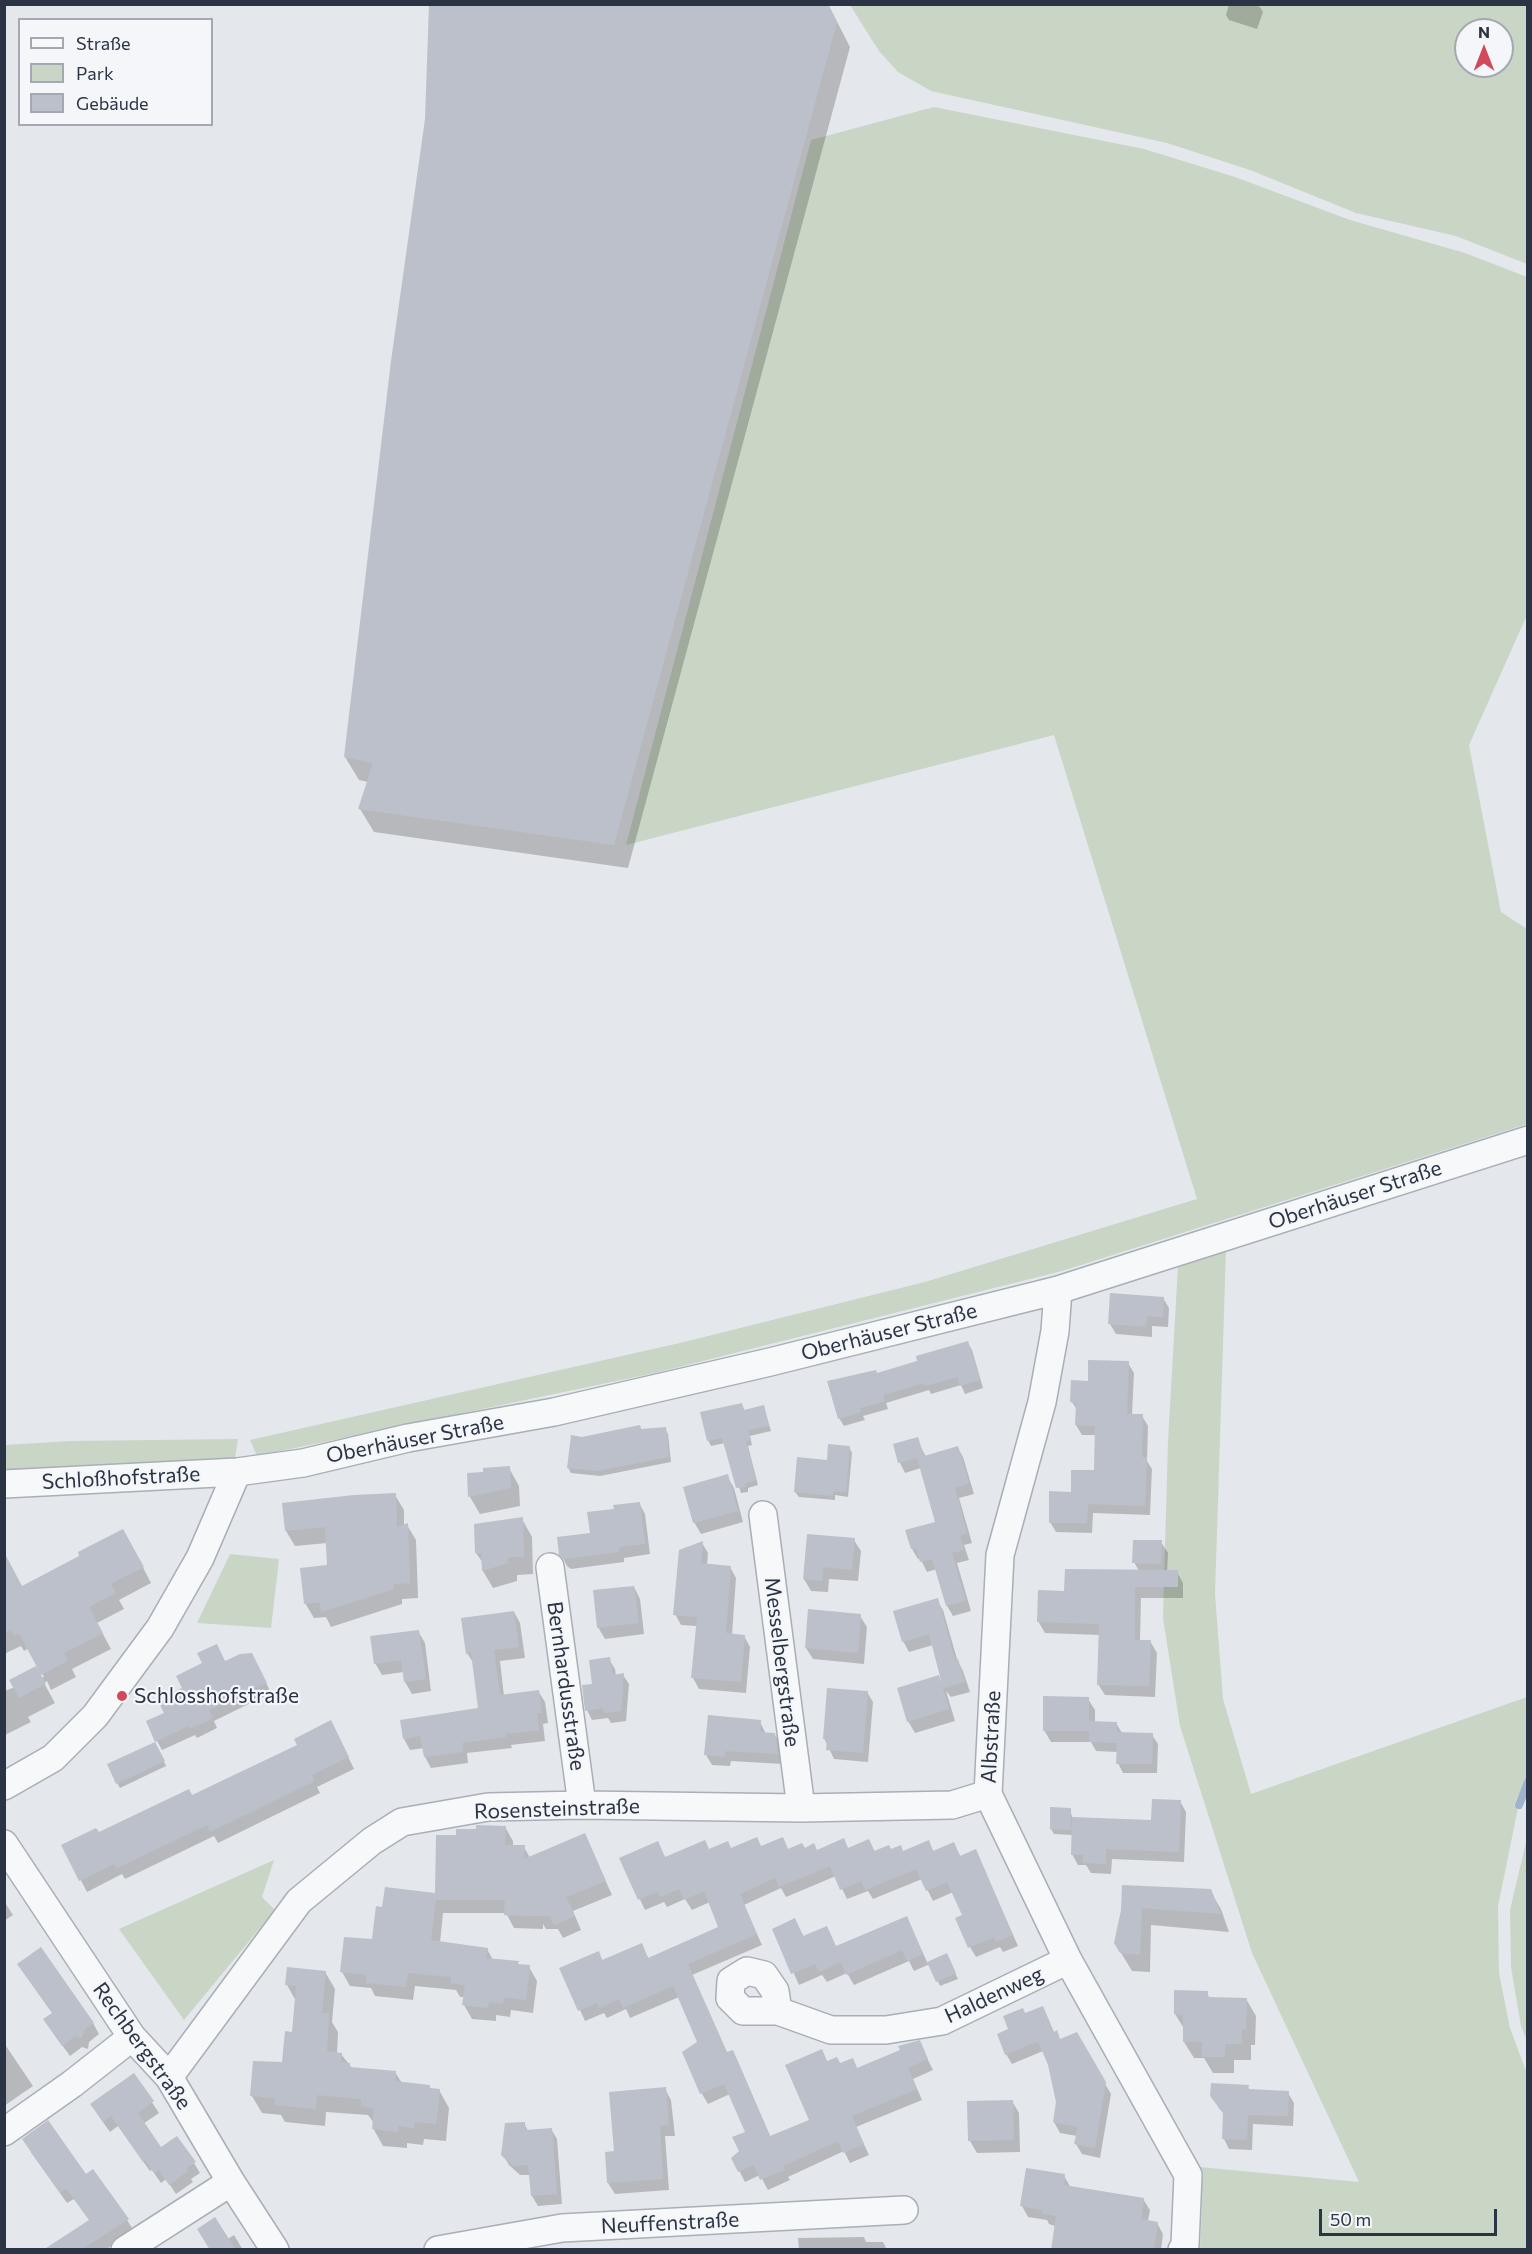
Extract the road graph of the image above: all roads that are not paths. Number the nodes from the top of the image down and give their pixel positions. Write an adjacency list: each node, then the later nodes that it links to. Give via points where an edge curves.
1 (1527, 1140): 2 (street, Oberhäuser Straße)
2 (1058, 1290): 3 (street, Oberhäuser Straße, via 554,1413 408,1438 303,1463); 8 (street, Albstraße, via 1042,1402 1000,1555)
3 (237, 1472): 4 (street, Schloßhofstraße); 7 (street, via 200,1558 160,1628 95,1716 53,1758)
4 (4, 1484)
5 (763, 1515): 10 (street, Messelbergstraße)
6 (550, 1567): 9 (street, Bernhardusstraße)
7 (4, 1786)
8 (988, 1794): 10 (street, Rosensteinstraße, via 952,1805); 12 (street, Albstraße)
9 (582, 1805): 10 (street, Rosensteinstraße); 15 (street, Rosensteinstraße, via 488,1807 402,1822 372,1841 299,1901)
10 (801, 1809)
11 (4, 1844): 14 (street, Rechbergstraße)
12 (1068, 1959): 13 (street, Haldenweg, via 942,2021 886,2030 831,2030); 22 (street, Albstraße, via 1188,2175)
13 (778, 2012)
14 (132, 2037): 15 (street, Rechbergstraße); 16 (street)
15 (169, 2077): 17 (street, Rechbergstraße)
16 (4, 2132)
17 (231, 2182): 19 (street); 20 (street, Rechbergstraße)
18 (904, 2210): 21 (street, Neuffenstraße, via 562,2228)
19 (124, 2250)
20 (275, 2250)
21 (438, 2250)
22 (1182, 2250)

